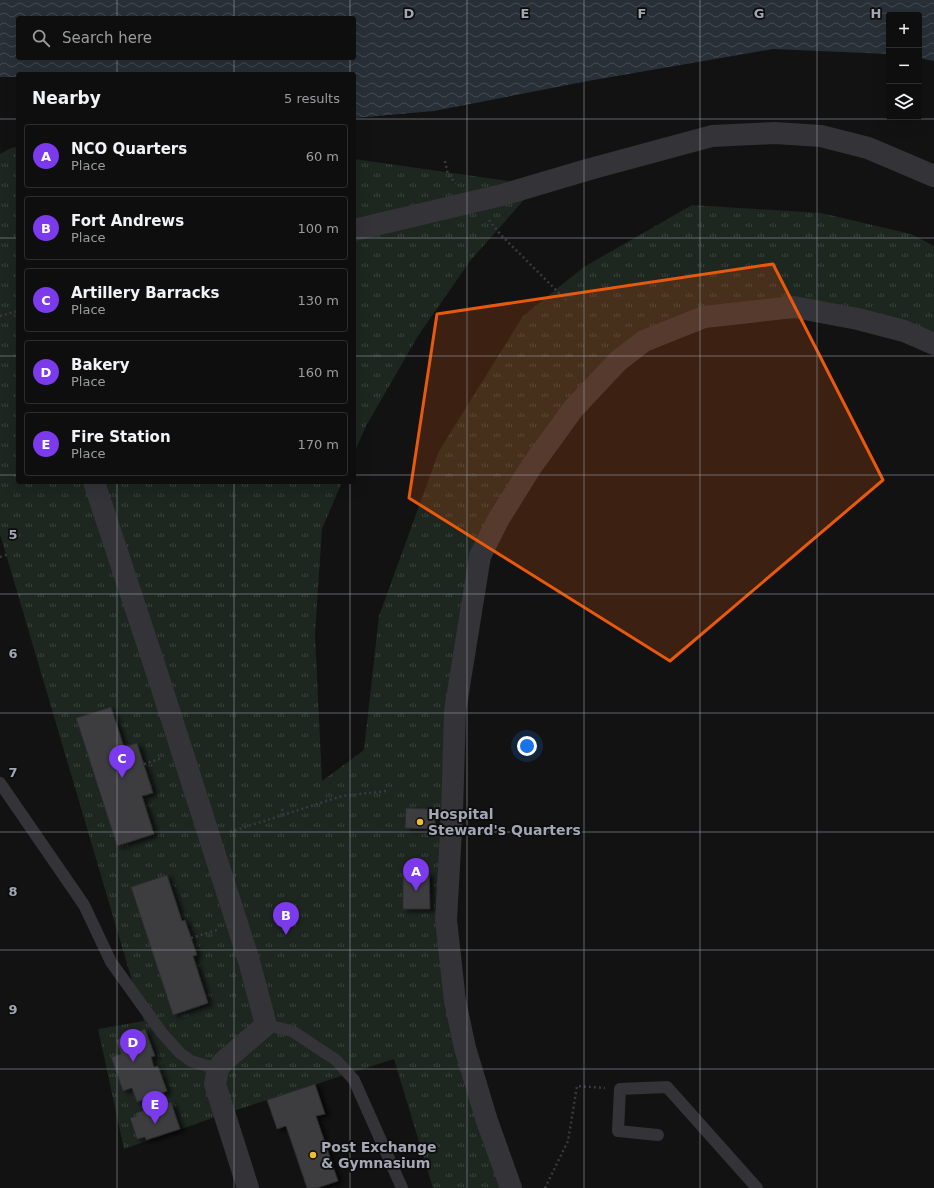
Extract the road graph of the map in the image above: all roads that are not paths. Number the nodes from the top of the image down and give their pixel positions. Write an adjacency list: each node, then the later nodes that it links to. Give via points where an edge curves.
1 (934, 176): 2 (street, via 868,148 820,136 776,133 712,136 502,195)
2 (356, 230)
3 (934, 344): 11 (street, via 904,331 874,323 794,307 704,318 644,341 618,361 573,409 531,467 498,520 480,556 455,711 446,920 455,1001 465,1048)
4 (95, 484): 6 (street, via 249,961)
5 (0, 783): 7 (lane, via 84,905 111,962 162,1033 191,1061)
6 (266, 1025): 7 (street); 10 (lane, via 292,1031 336,1060 354,1080)
7 (218, 1069): 9 (street, via 215,1084)
8 (658, 1135): 12 (lane, via 618,1130 620,1089 667,1087)
9 (248, 1188)
10 (402, 1188)
11 (511, 1188)
12 (757, 1188)

